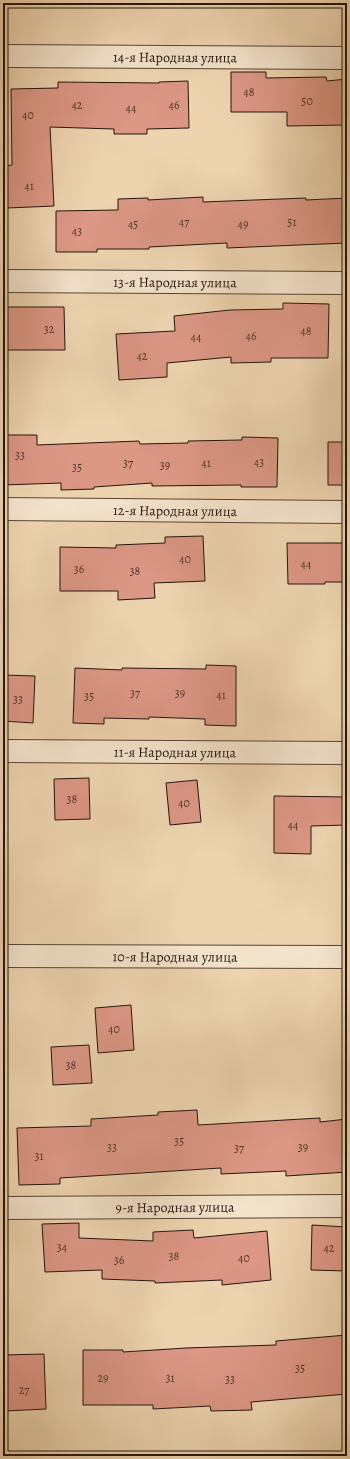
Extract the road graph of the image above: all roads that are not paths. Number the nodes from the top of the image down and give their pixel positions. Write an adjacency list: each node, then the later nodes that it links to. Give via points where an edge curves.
1 (3, 56): 2 (street, 14-я Народная улица)
2 (347, 58)
3 (3, 281): 4 (street, 13-я Народная улица)
4 (347, 283)
5 (3, 509): 6 (street, 12-я Народная улица)
6 (347, 512)
7 (3, 751): 8 (street, 11-я Народная улица)
8 (347, 753)
9 (3, 956): 10 (street, 10-я Народная улица)
10 (347, 957)
11 (347, 1206): 12 (street, 9-я Народная улица)
12 (3, 1208)

